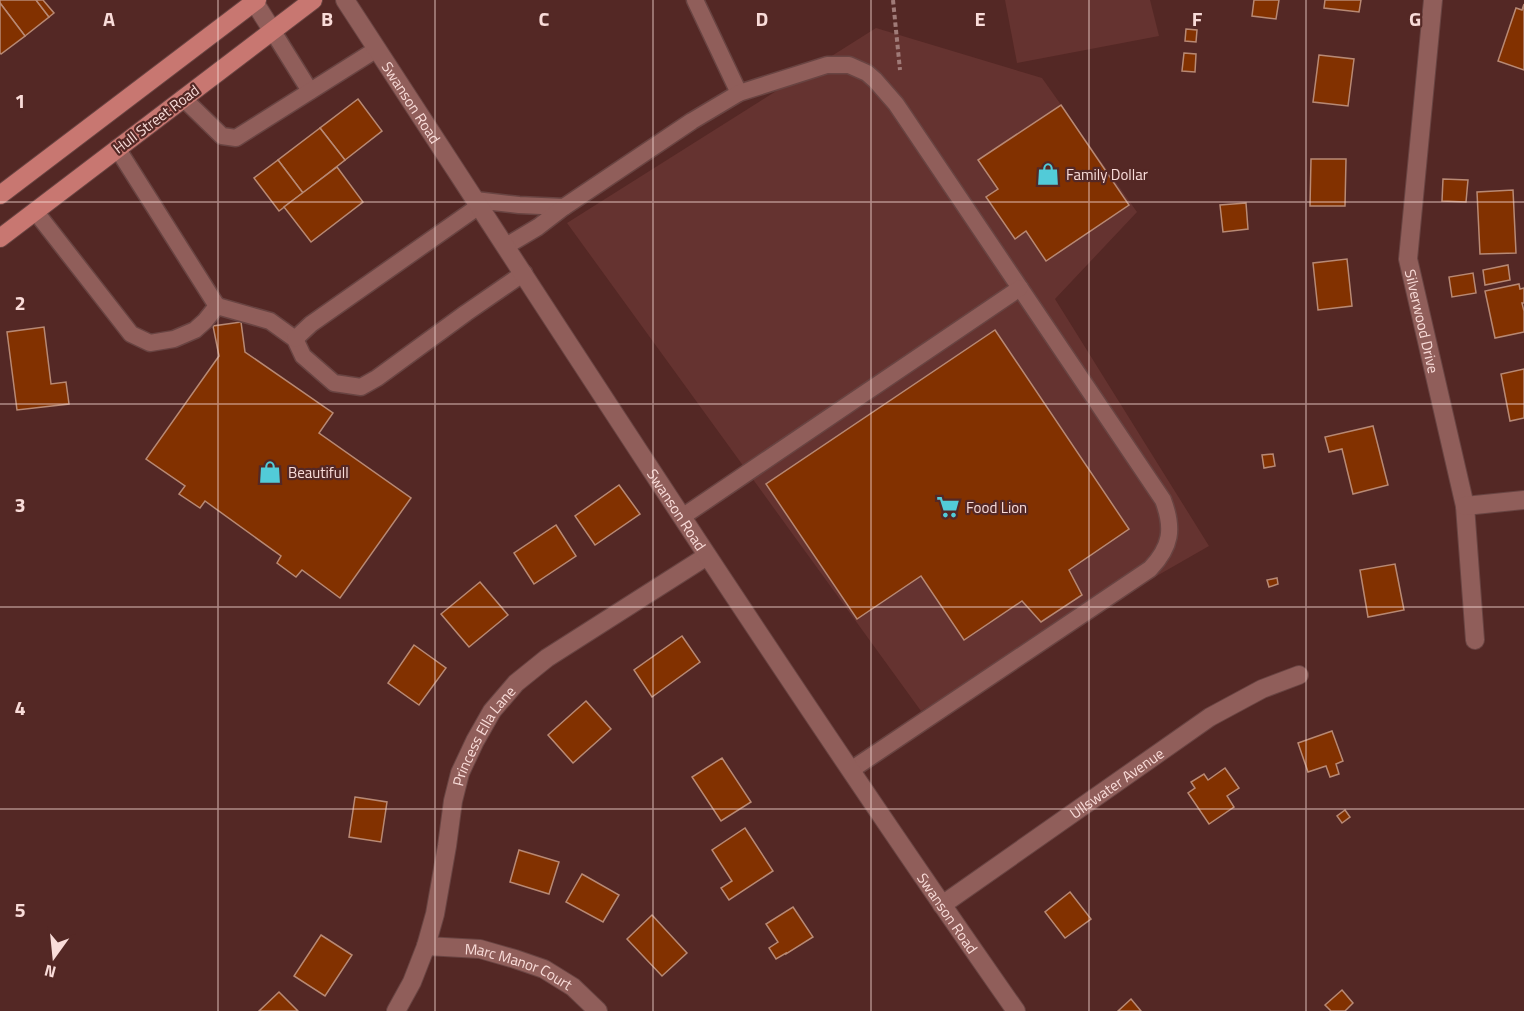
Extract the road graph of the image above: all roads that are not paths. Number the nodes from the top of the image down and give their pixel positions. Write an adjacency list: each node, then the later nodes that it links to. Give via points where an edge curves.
1 (345, 0): 7 (street, Swanson Road)
2 (695, 0): 9 (lane)
3 (1433, 0): 23 (street, Silverwood Drive, via 1408,259)
4 (255, 1): 6 (street); 12 (main road)
5 (308, 1): 6 (main road, Hull Street Road)
6 (272, 30): 8 (lane); 10 (main road, Hull Street Road)
7 (377, 49): 8 (lane); 13 (street, Swanson Road)
8 (310, 91): 10 (lane, via 236,138 222,136)
9 (739, 93): 14 (lane); 19 (lane, via 827,66 849,66 867,73 896,104)
10 (183, 98): 11 (main road, Hull Street Road)
11 (117, 148): 15 (main road, Hull Street Road); 20 (lane)
12 (0, 195)
13 (477, 203): 14 (lane); 17 (street, Swanson Road); 21 (lane, via 310,324)
14 (564, 207): 17 (lane)
15 (35, 211): 16 (main road, Hull Street Road); 20 (lane, via 131,334 150,343 174,339 195,330)
16 (0, 238)
17 (506, 246): 18 (street, Swanson Road)
18 (524, 273): 21 (lane, via 362,387 334,383 303,356); 24 (street, Swanson Road)
19 (1020, 288): 24 (lane); 28 (lane, via 1163,501 1169,516 1167,544 1150,569)
20 (217, 306): 21 (lane, via 270,321)
21 (296, 339)
22 (1524, 500): 23 (street)
23 (1466, 506): 26 (street, Silverwood Drive)
24 (682, 517): 25 (street, Swanson Road)
25 (707, 556): 28 (street, Swanson Road); 30 (street, Princess Ella Lane, via 547,658 516,683 492,711 460,773)
26 (1474, 640)
27 (1299, 675): 29 (street, Ullswater Avenue, via 1262,689 1210,717)
28 (851, 770): 29 (street, Swanson Road)
29 (942, 905): 33 (street, Swanson Road)
30 (426, 946): 31 (street, Princess Ella Lane); 32 (street, Marc Manor Court, via 480,949 544,969 573,987)
31 (396, 1011)
32 (598, 1011)
33 (1016, 1011)

